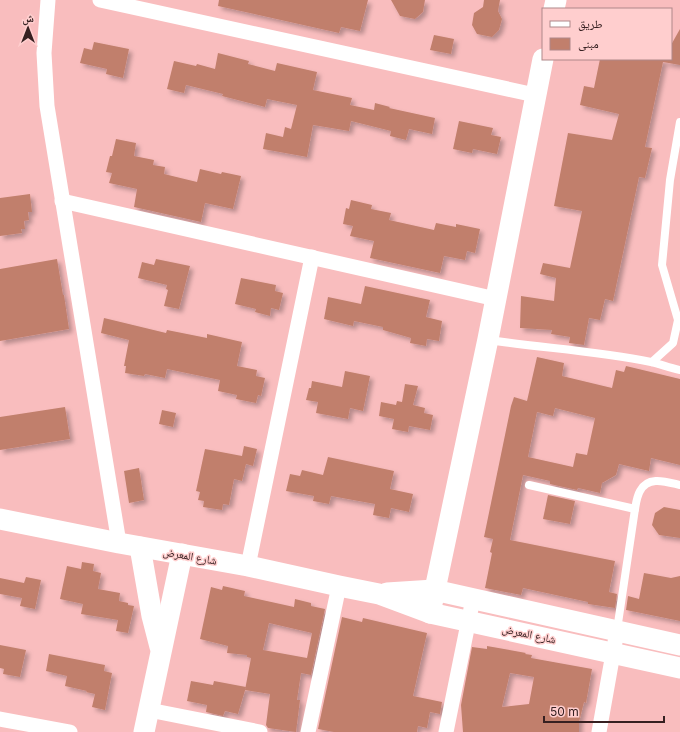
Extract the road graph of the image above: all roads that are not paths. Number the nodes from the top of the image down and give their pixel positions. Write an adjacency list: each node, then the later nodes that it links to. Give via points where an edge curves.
1 (48, 0): 6 (street, via 44,53 46,106)
2 (100, 0): 4 (street)
3 (543, 60): 4 (main road)
4 (535, 95): 8 (main road)
5 (680, 122): 9 (lane, via 670,180 662,265)
6 (62, 201): 7 (street); 17 (street)
7 (312, 257): 8 (street); 20 (street)
8 (496, 299): 10 (main road)
9 (679, 320): 11 (lane, via 673,343)
10 (488, 339): 11 (lane); 22 (main road)
11 (652, 362): 12 (lane)
12 (680, 370)
13 (529, 485): 15 (lane)
14 (680, 485): 15 (lane, via 661,480 648,482 640,490)
15 (635, 509): 27 (lane)
16 (0, 520): 17 (main road, شارع المعرض)
17 (119, 543): 18 (main road, شارع المعرض)
18 (140, 547): 19 (main road, شارع المعرض); 29 (main road)
19 (182, 554): 20 (main road, شارع المعرض); 29 (main road)
20 (248, 566): 21 (main road, شارع المعرض)
21 (339, 586): 23 (main road, شارع المعرض); 37 (street)
22 (434, 590): 23 (main road, شارع المعرض); 24 (main road, شارع المعرض); 25 (main road)
23 (379, 594): 25 (main road, شارع المعرض)
24 (473, 599): 26 (street); 27 (main road, شارع المعرض)
25 (430, 612): 26 (main road, شارع المعرض)
26 (468, 621): 30 (main road, شارع المعرض); 38 (street)
27 (617, 631): 28 (main road, شارع المعرض); 30 (street)
28 (680, 645)
29 (161, 652): 32 (main road)
30 (614, 653): 31 (main road, شارع المعرض); 39 (street)
31 (680, 668)
32 (149, 710): 35 (main road); 36 (street)
33 (0, 719): 34 (street)
34 (70, 732)
35 (144, 732)
36 (260, 732)
37 (308, 732)
38 (446, 732)
39 (599, 732)

